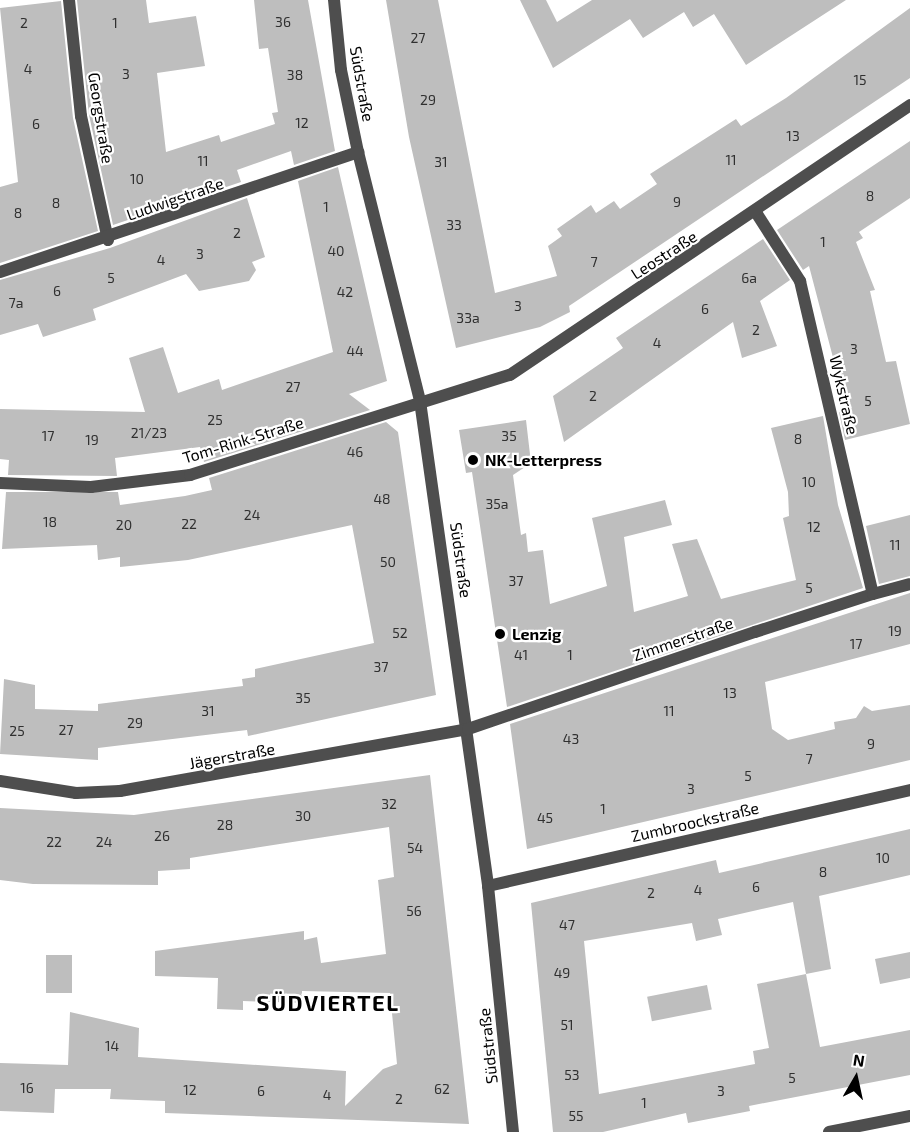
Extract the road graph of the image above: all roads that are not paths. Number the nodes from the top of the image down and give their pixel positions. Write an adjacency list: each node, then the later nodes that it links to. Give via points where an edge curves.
1 (69, 0): 6 (street, Georgstraße, via 81,116)
2 (334, 0): 4 (street, Südstraße, via 341,70)
3 (910, 105): 5 (street, Leostraße)
4 (358, 152): 6 (street, Ludwigstraße); 8 (street, Südstraße)
5 (757, 214): 8 (street, Leostraße, via 510,375); 11 (street, Wykstraße, via 800,281)
6 (108, 240): 7 (street, Ludwigstraße)
7 (0, 272)
8 (420, 401): 9 (street, Tom-Rink-Straße, via 190,475 91,487); 12 (street, Südstraße)
9 (0, 483)
10 (910, 584): 11 (street, Zimmerstraße)
11 (873, 594): 12 (street, Zimmerstraße)
12 (468, 729): 13 (street, Jägerstraße, via 120,792 76,793); 15 (street, Südstraße)
13 (0, 781)
14 (910, 790): 15 (street, Zumbroockstraße)
15 (488, 886): 17 (street, Südstraße)
16 (910, 1116): 18 (street)
17 (513, 1132)
18 (829, 1132)

